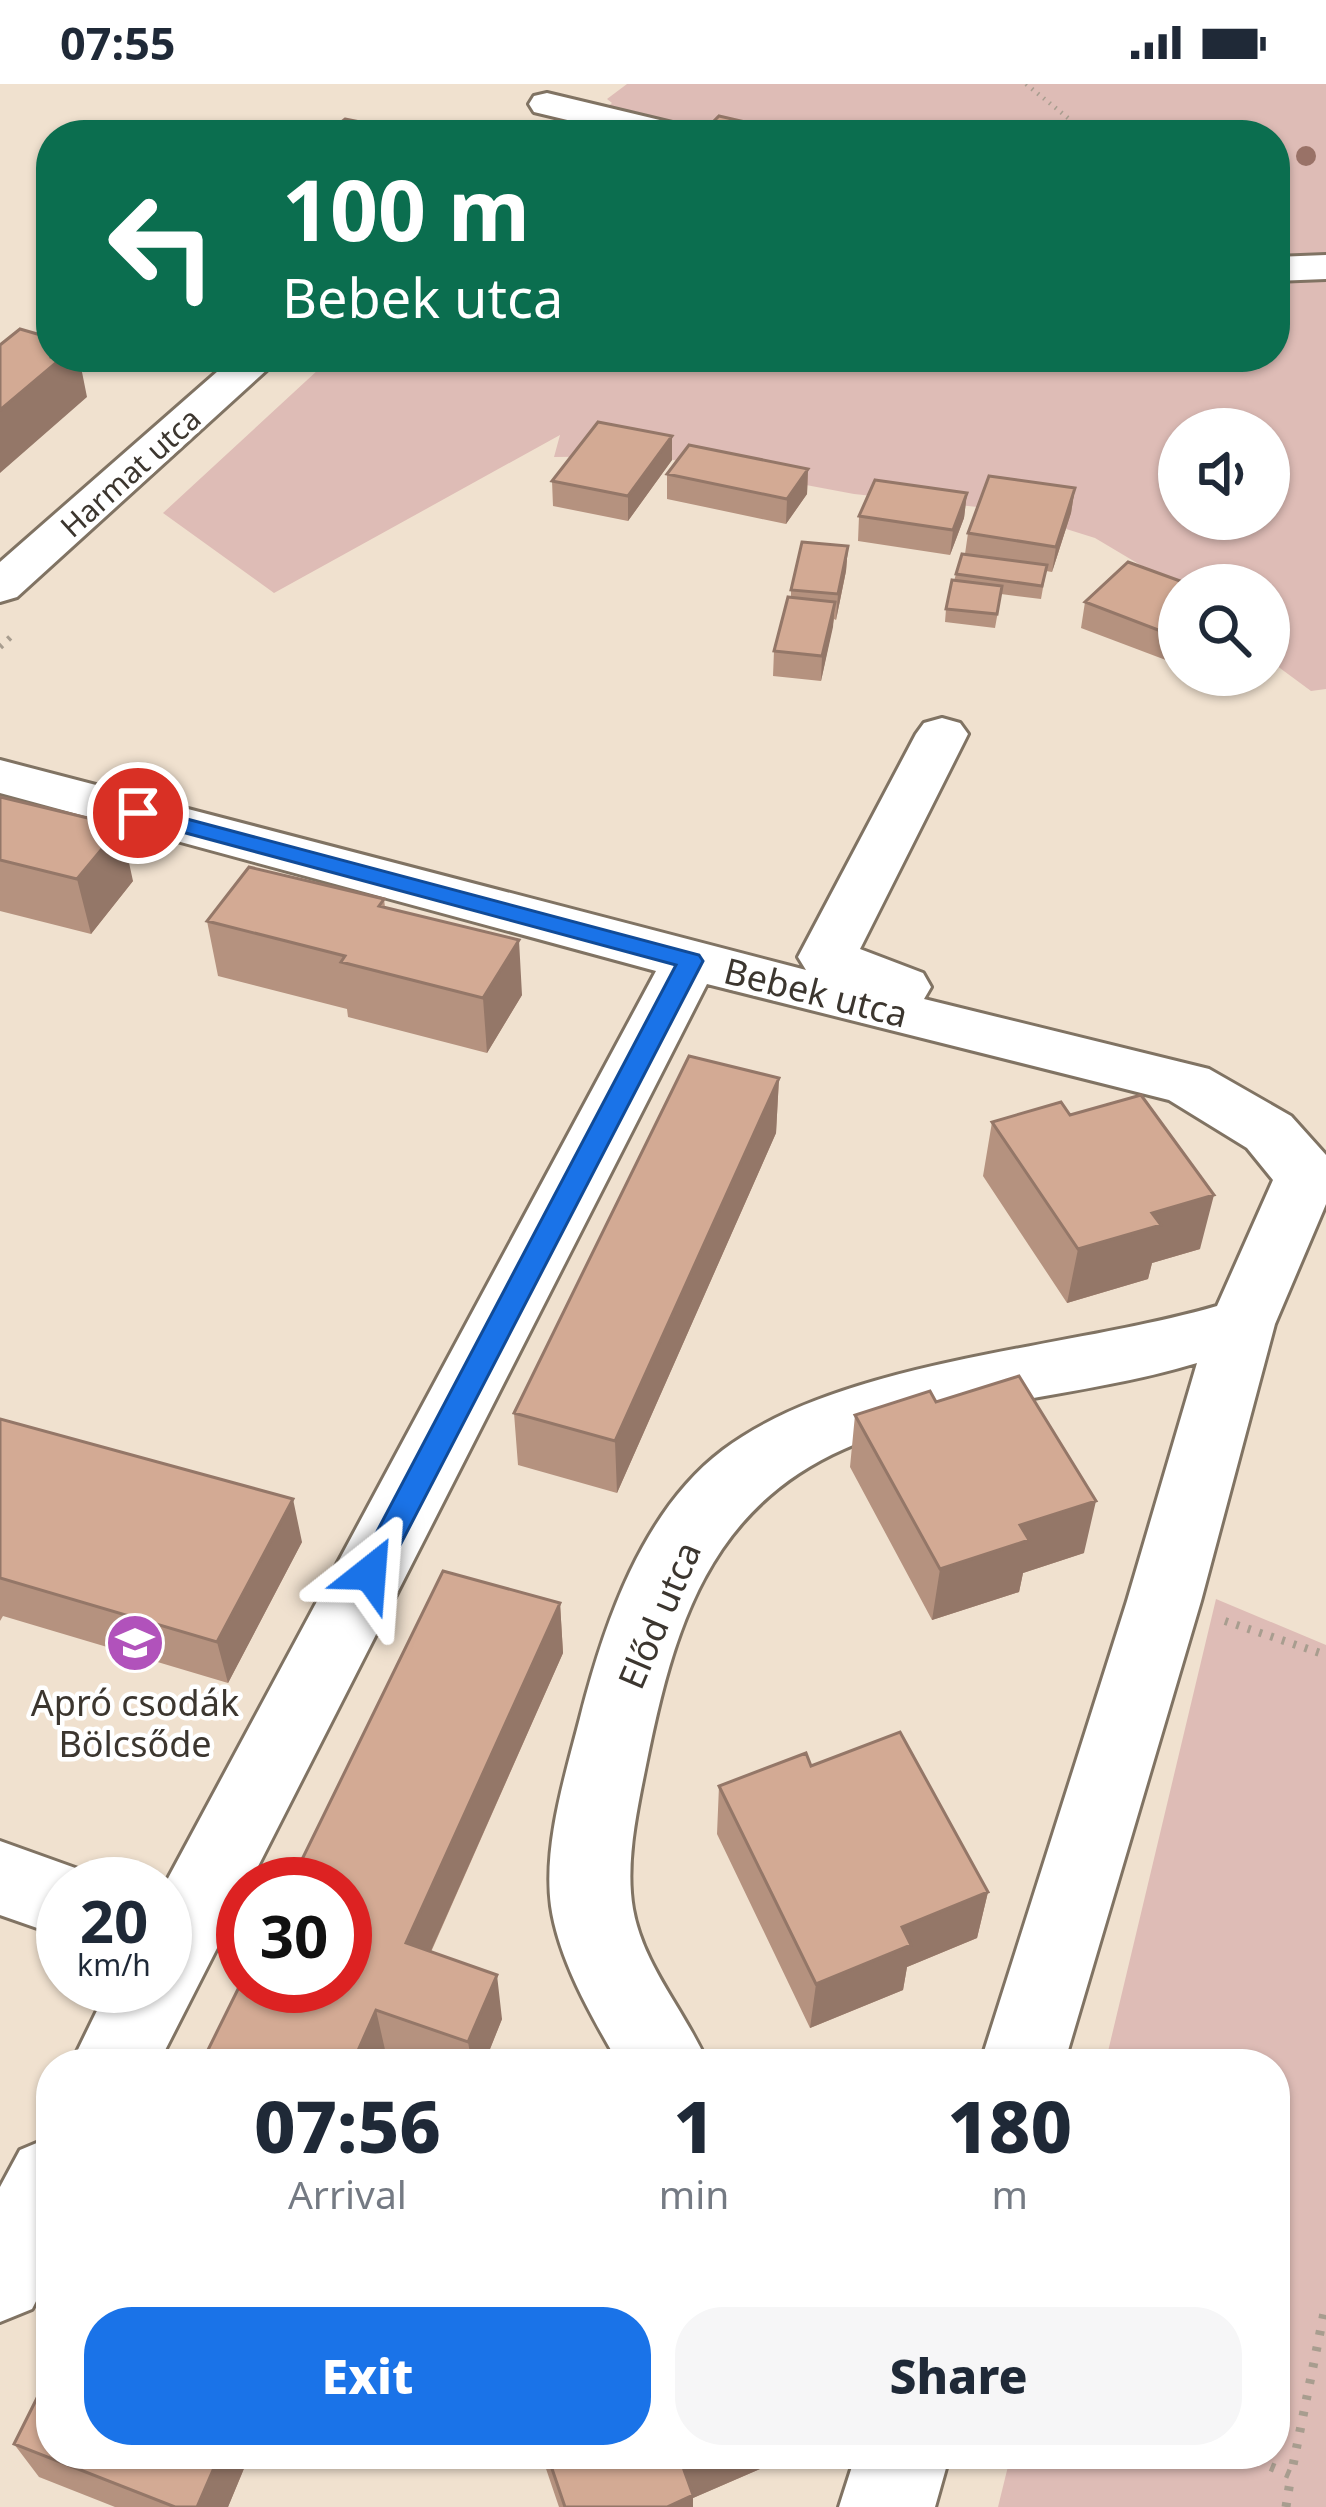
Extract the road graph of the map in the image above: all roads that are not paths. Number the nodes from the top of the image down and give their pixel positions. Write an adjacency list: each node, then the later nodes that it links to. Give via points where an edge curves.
1 (615, 84): 2 (street)
2 (567, 101): 3 (street); 4 (street)
3 (536, 120)
4 (628, 120)
5 (1326, 267): 6 (street)
6 (1290, 268)
7 (243, 372): 8 (street, Harmat utca)
8 (0, 587)
9 (942, 734): 12 (street, via 827,957)
10 (0, 776): 11 (street, Bebek utca)
11 (691, 961): 12 (street, Bebek utca); 17 (street)
12 (1084, 1058): 13 (street, Bebek utca, via 1188,1084 1269,1132)
13 (1316, 1178): 14 (street)
14 (1242, 1324): 20 (street, Előd utca, via 821,1429 747,1470 685,1539 621,1707 600,1798 592,1907 625,1994); 21 (street)
15 (0, 1878): 16 (street)
16 (36, 1891)
17 (192, 1906)
18 (137, 2013): 19 (street)
19 (119, 2049)
20 (657, 2049)
21 (1027, 2049)
22 (36, 2209): 23 (street)
23 (0, 2277)
24 (898, 2469): 25 (street)
25 (887, 2507)

